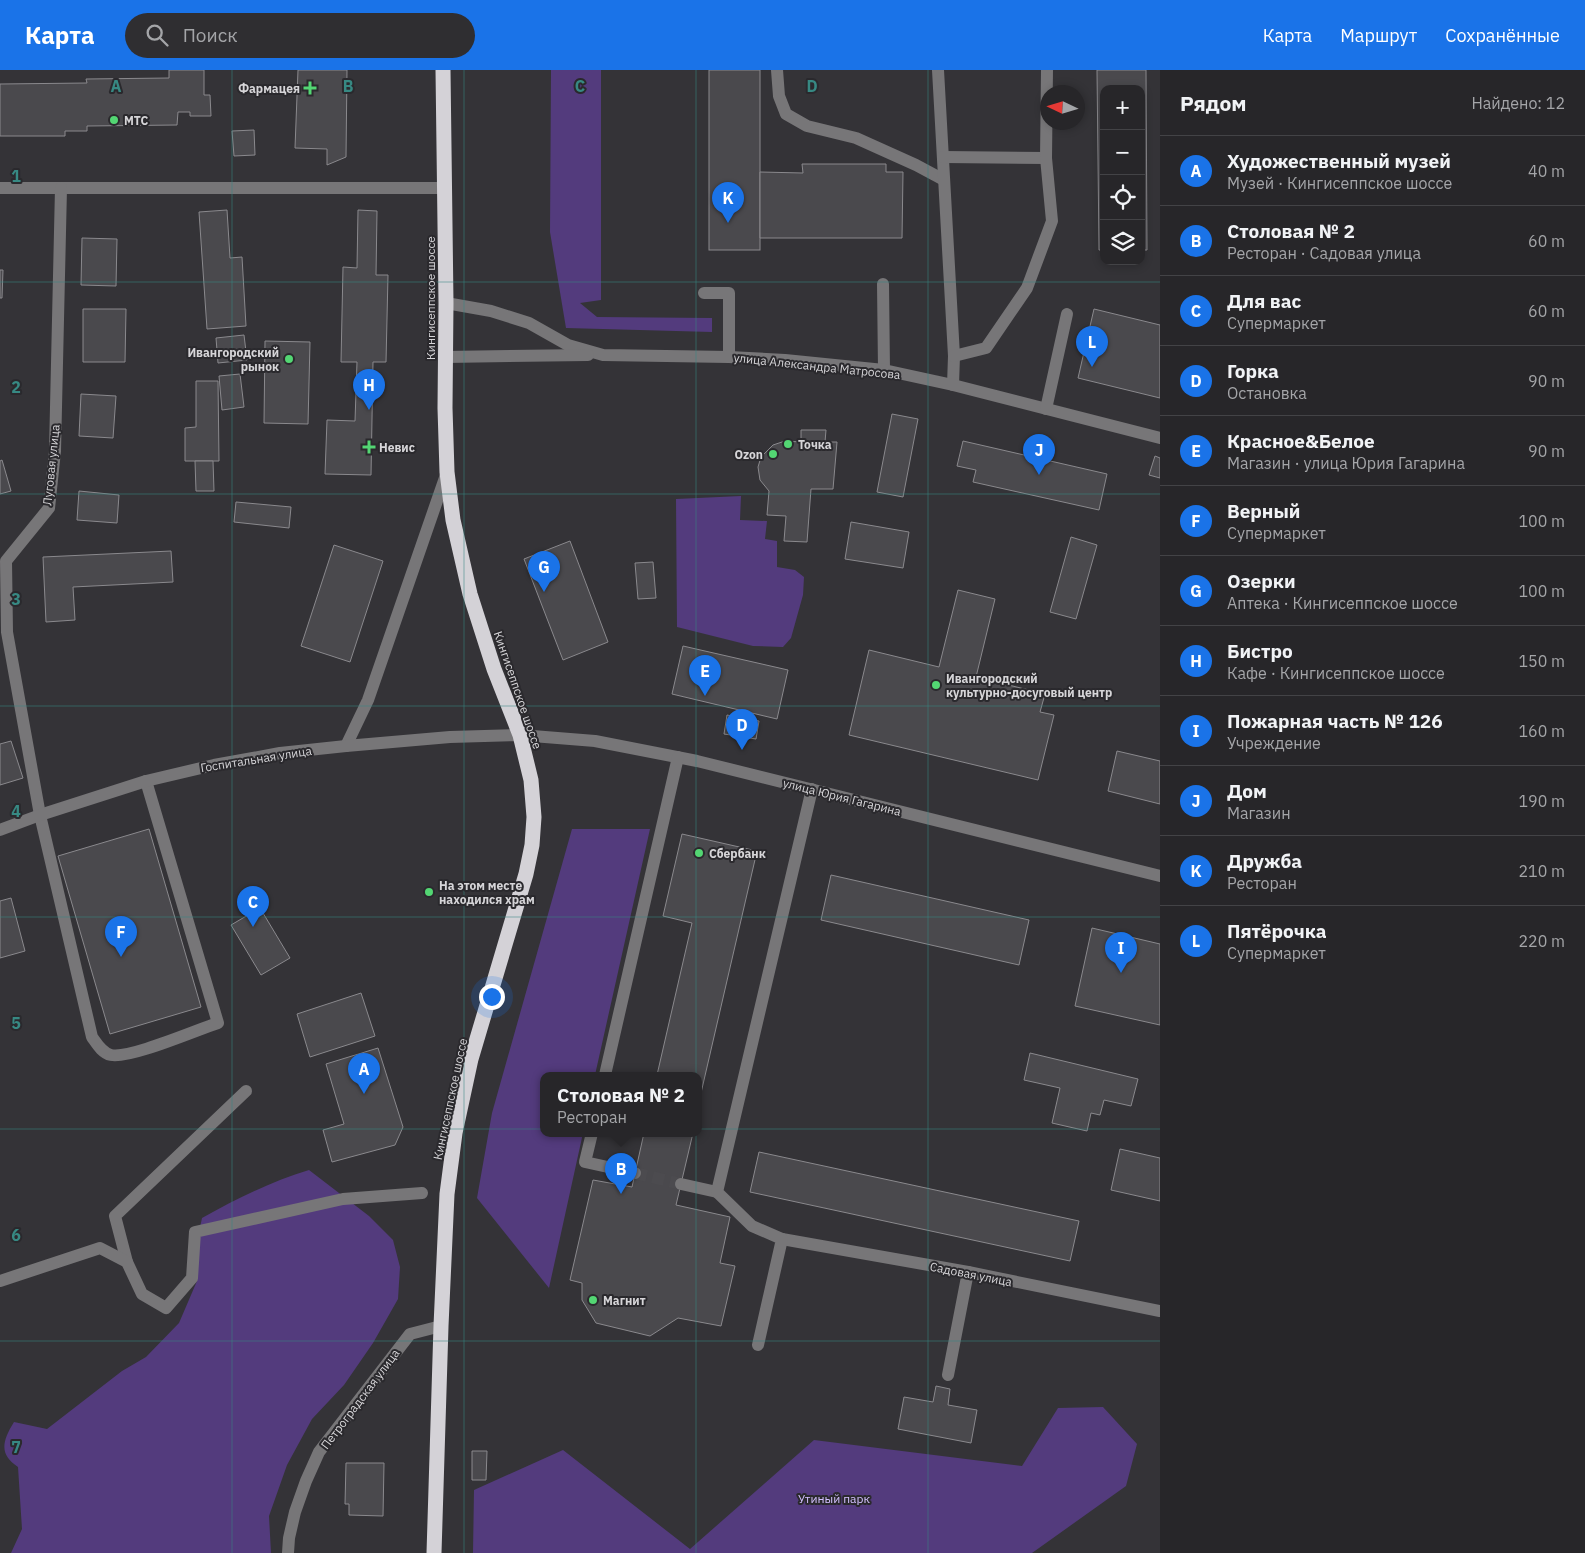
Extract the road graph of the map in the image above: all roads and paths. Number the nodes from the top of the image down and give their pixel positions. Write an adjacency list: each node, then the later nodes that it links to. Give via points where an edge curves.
1 (443, 70): 10 (highway, Кингисеппское шоссе)
2 (777, 70): 7 (street, via 779,96 786,114 807,126 856,138)
3 (938, 70): 5 (street)
4 (1047, 70): 6 (street)
5 (943, 157): 6 (street); 7 (street)
6 (1046, 158): 16 (street, via 1052,220 1028,288 986,348)
7 (944, 180): 16 (street)
8 (0, 188): 9 (street)
9 (61, 188): 10 (street); 24 (street, Луговая улица, via 55,451 49,508)
10 (444, 188): 13 (highway, Кингисеппское шоссе)
11 (883, 284): 19 (street)
12 (704, 293): 18 (street, via 729,293)
13 (446, 303): 15 (street, улица Александра Матросова, via 491,310 529,323 568,345); 17 (highway, Кингисеппское шоссе)
14 (1067, 314): 21 (street)
15 (603, 355): 17 (street); 18 (street, улица Александра Матросова)
16 (954, 356): 20 (street)
17 (445, 357): 23 (highway, Кингисеппское шоссе)
18 (729, 357): 19 (street, улица Александра Матросова)
19 (884, 370): 20 (street, улица Александра Матросова)
20 (953, 385): 21 (street, улица Александра Матросова)
21 (1046, 409): 22 (street, улица Александра Матросова)
22 (1160, 438)
23 (447, 472): 25 (highway, Кингисеппское шоссе, via 453,520 470,594); 26 (street, via 368,700)
24 (3, 560): 30 (street, Луговая улица, via 7,632)
25 (520, 735): 26 (street, Госпитальная улица); 27 (street, улица Юрия Гагарина, via 595,741); 45 (highway, Кингисеппское шоссе, via 531,780 532,845 471,1060 455,1133 447,1194)
26 (346, 746): 28 (street, Госпитальная улица, via 280,753)
27 (678, 757): 29 (street, улица Юрия Гагарина); 33 (street)
28 (146, 780): 30 (street, Госпитальная улица); 30 (street, Луговая улица, via 218,1023 137,1052 109,1055 92,1037)
29 (812, 789): 32 (street, улица Юрия Гагарина); 38 (street)
30 (40, 815): 31 (street, Госпитальная улица)
31 (0, 830)
32 (1160, 876)
33 (606, 1072)
34 (246, 1091): 41 (street, via 115,1216)
35 (591, 1137): 36 (street, via 585,1162)
36 (635, 1173)
37 (681, 1184): 38 (street)
38 (717, 1192): 40 (street, Садовая улица, via 752,1226)
39 (422, 1193): 41 (street, via 342,1200 195,1232 192,1278 166,1308 142,1294)
40 (782, 1239): 42 (street, Садовая улица); 46 (street)
41 (127, 1262): 43 (street, via 100,1248)
42 (968, 1272): 44 (street, Садовая улица); 47 (street)
43 (0, 1281)
44 (1160, 1311)
45 (441, 1326): 48 (street, Петроградская улица, via 410,1334 319,1452 295,1512); 49 (highway, Кингисеппское шоссе)
46 (758, 1345)
47 (948, 1375)
48 (288, 1553)
49 (434, 1553)

